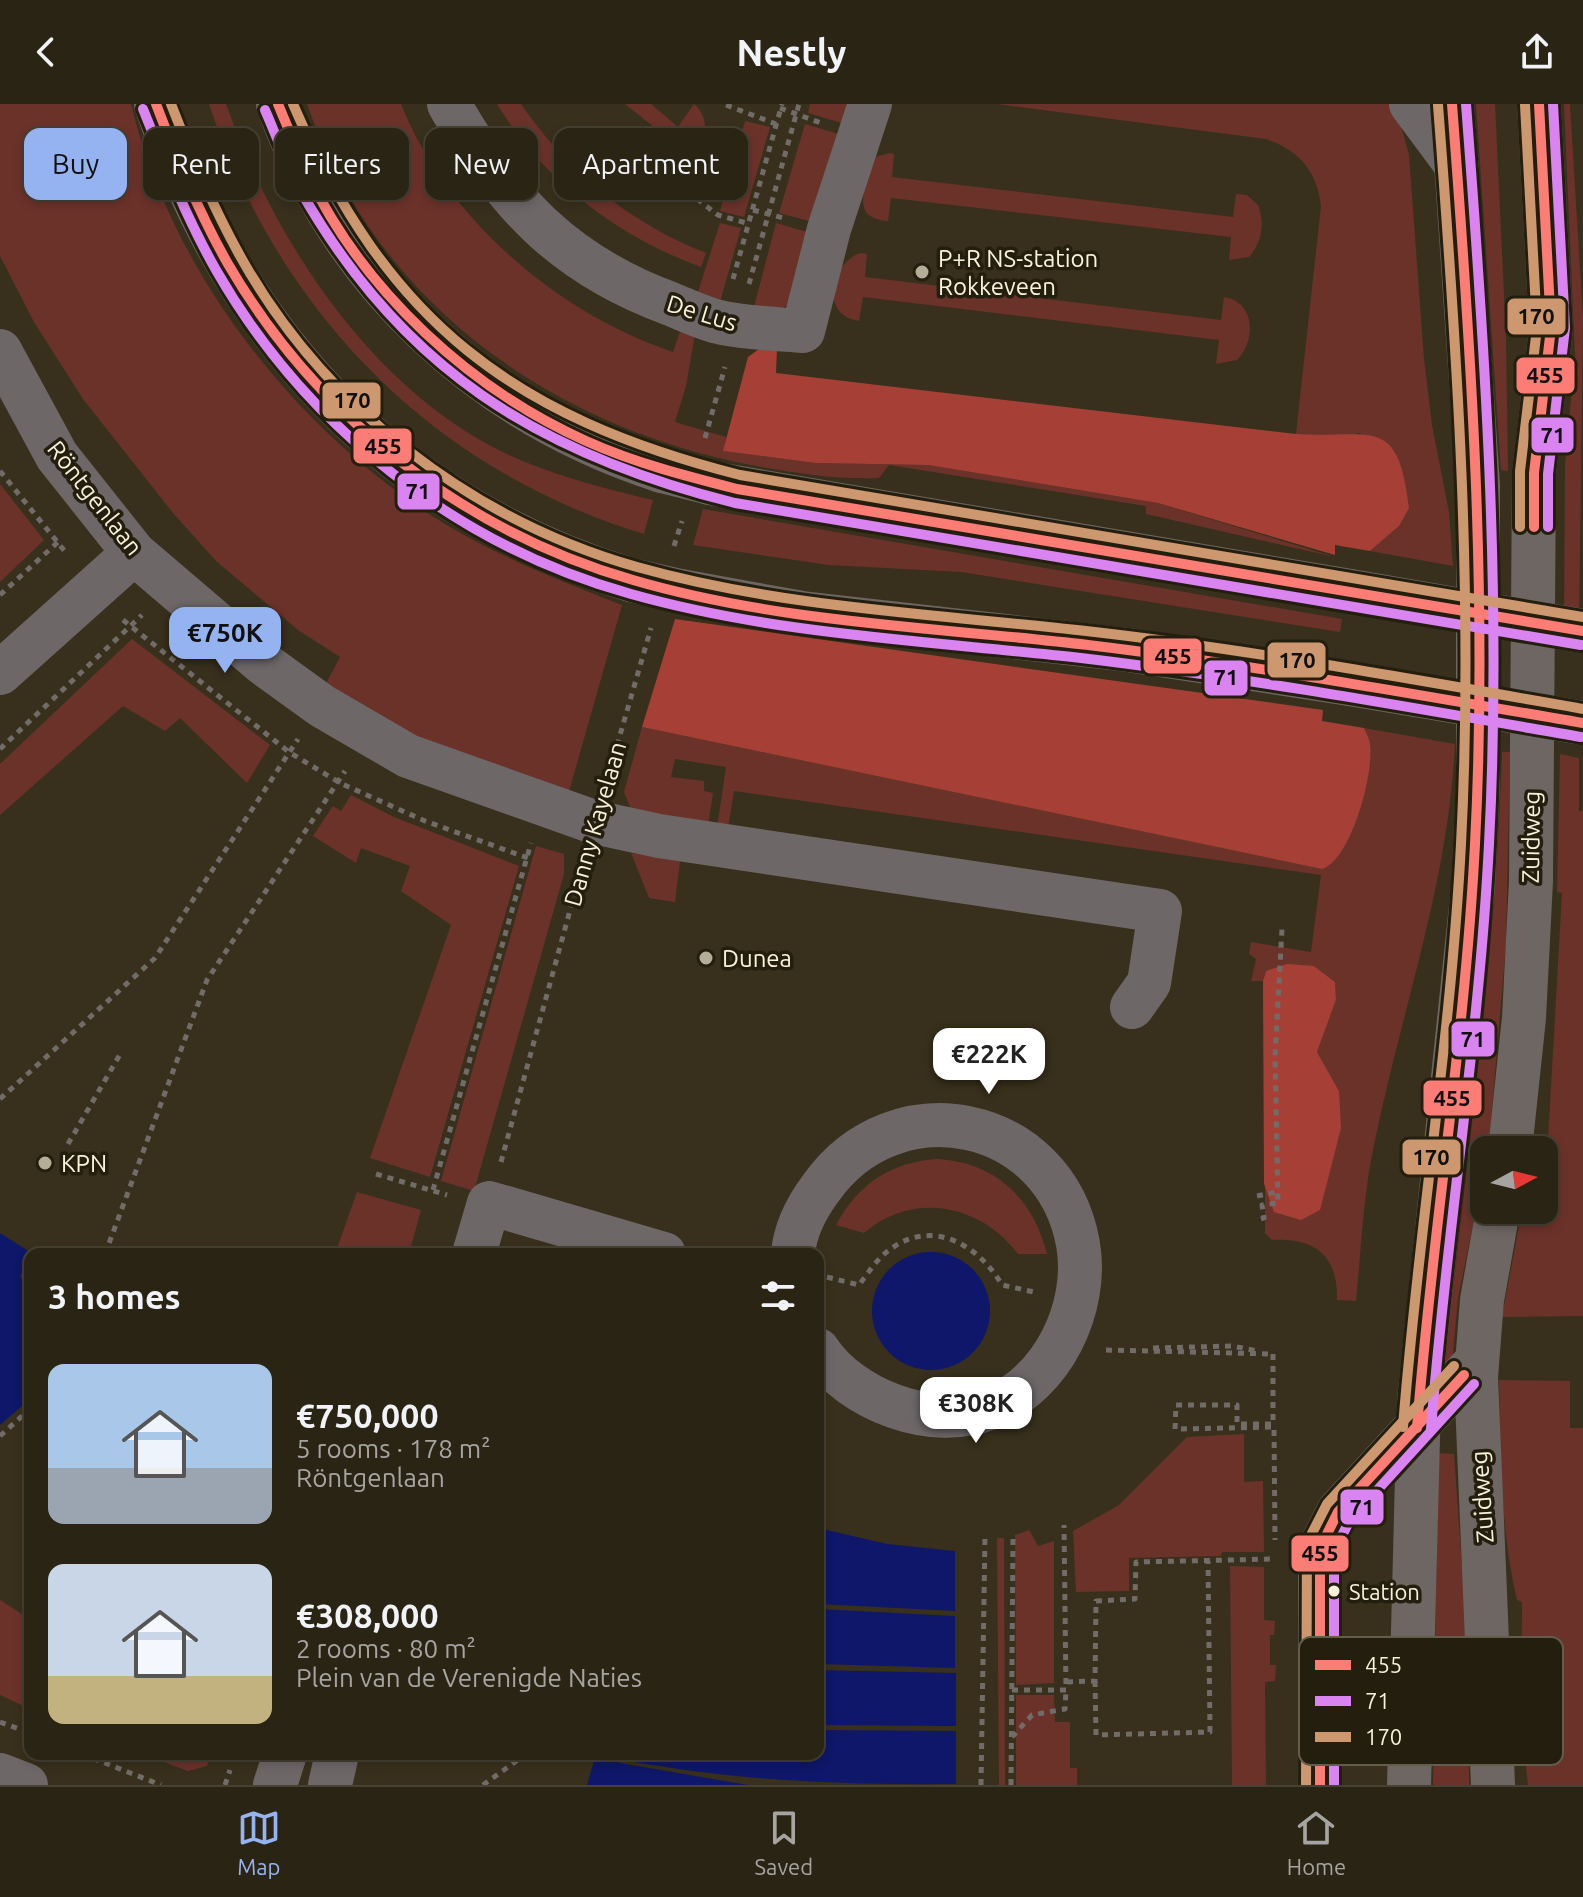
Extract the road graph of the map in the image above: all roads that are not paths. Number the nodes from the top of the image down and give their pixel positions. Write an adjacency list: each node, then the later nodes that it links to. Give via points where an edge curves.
1 (156, 104): 13 (main road, bridge, via 194,203 232,274 259,317 328,397 405,465 487,521 558,555 631,580 676,573 802,613 1128,650)
2 (278, 104): 11 (main road, bridge, via 332,219 390,297 467,371 544,422 611,454 698,483)
3 (449, 104): 4 (street, De Lus, via 507,191 600,274 728,324 803,331)
4 (870, 104)
5 (1411, 104): 8 (street)
6 (1452, 104): 8 (main road)
7 (1539, 104): 15 (main road, Zuidweg, via 1551,328 1534,473 1531,881)
8 (1457, 166): 22 (main road, via 1478,485 1478,784 1473,887)
9 (0, 351): 10 (street, Röntgenlaan, via 57,456)
10 (134, 553): 12 (street); 14 (street, Röntgenlaan, via 264,664 322,706 408,756 594,822 1160,911 1149,983)
11 (1583, 631)
12 (0, 673)
13 (1583, 723)
14 (1132, 1007)
15 (1511, 1136)
16 (1496, 1224): 21 (main road, Zuidweg)
17 (473, 1248): 18 (street, via 469,1199)
18 (643, 1248)
19 (793, 1248): 20 (street, via 808,1206 853,1153 883,1135 928,1123 977,1128 1008,1140 1067,1206 1078,1243 1078,1302 1063,1340 1039,1373 990,1408 925,1413 882,1402 850,1384)
20 (824, 1356)
21 (1476, 1362): 22 (street); 25 (main road, Zuidweg)
22 (1417, 1428): 23 (street, via 1338,1512 1320,1548); 24 (main road)
23 (1320, 1637)
24 (1412, 1637)
25 (1487, 1637)
26 (283, 1760): 32 (street)
27 (336, 1760): 33 (street)
28 (1409, 1765): 34 (main road)
29 (1492, 1765): 35 (main road, Zuidweg)
30 (0, 1775): 31 (street)
31 (26, 1785)
32 (275, 1785)
33 (330, 1785)
34 (1409, 1785)
35 (1493, 1785)

